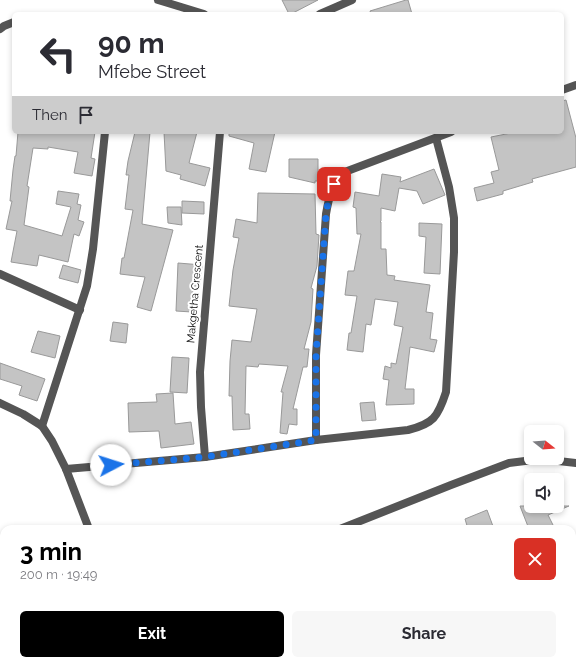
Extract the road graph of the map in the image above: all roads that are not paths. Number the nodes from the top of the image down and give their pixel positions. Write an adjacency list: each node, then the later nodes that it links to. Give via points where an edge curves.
1 (158, 0): 3 (street)
2 (352, 0): 4 (street)
3 (197, 12)
4 (325, 12)
5 (12, 23): 6 (street)
6 (0, 29)
7 (576, 85): 8 (street)
8 (564, 89)
9 (105, 134): 14 (street, via 93,249)
10 (220, 134): 18 (street, Makgetha Crescent, via 200,372)
11 (445, 134): 12 (street)
12 (436, 138): 17 (street, via 342,173 334,184 326,214 316,355); 17 (street, via 454,218 446,392 442,406 433,419 423,426 408,430)
13 (0, 274): 14 (street)
14 (80, 310): 16 (street)
15 (0, 403): 16 (street)
16 (42, 426): 20 (street)
17 (316, 440): 18 (street)
18 (205, 457): 20 (street)
19 (576, 463): 22 (street, via 541,459 509,463)
20 (66, 469): 21 (street)
21 (87, 525)
22 (350, 525)

